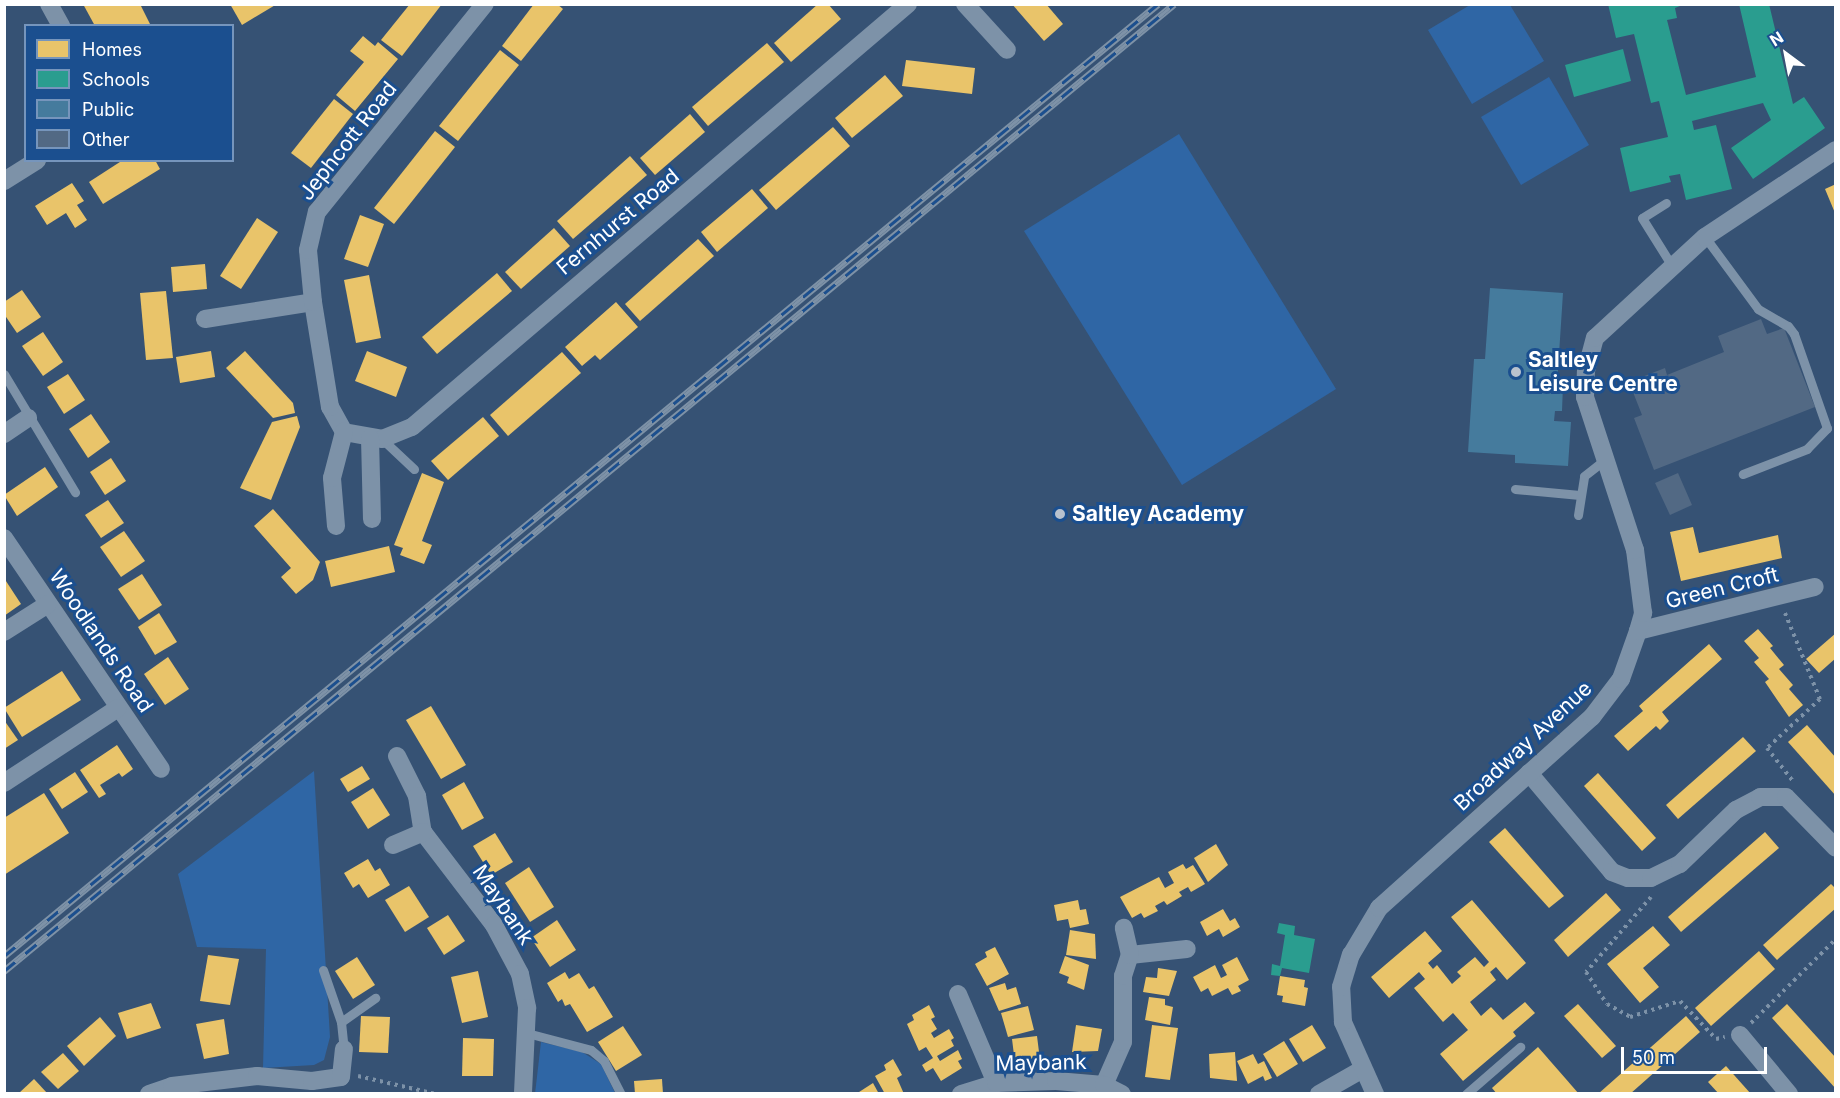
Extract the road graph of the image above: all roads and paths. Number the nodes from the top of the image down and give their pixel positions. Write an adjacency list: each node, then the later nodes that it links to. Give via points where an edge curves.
1 (49, 4): 5 (street)
2 (485, 4): 13 (street, Jephcott Road, via 317,212 308,250)
3 (908, 4): 19 (street, Fernhurst Road, via 412,427)
4 (965, 4): 6 (street)
5 (60, 24)
6 (1007, 50)
7 (1836, 150): 11 (street, Broadway Avenue)
8 (34, 162): 9 (street)
9 (4, 181)
10 (1666, 203): 12 (lane, via 1642,218)
11 (1706, 237): 12 (street, Broadway Avenue); 22 (lane, via 1758,309 1788,326 1794,334 1827,428 1807,449)
12 (1672, 266): 20 (street, Broadway Avenue, via 1595,338 1586,371 1586,397)
13 (313, 302): 14 (street); 17 (street, Jephcott Road, via 330,408)
14 (205, 319)
15 (4, 374): 16 (lane)
16 (28, 418): 18 (street); 24 (lane)
17 (344, 432): 19 (street); 28 (street, via 332,478)
18 (4, 434)
19 (376, 438): 21 (lane); 27 (street)
20 (1607, 458): 25 (lane, via 1584,476); 33 (street, Broadway Avenue, via 1638,568 1643,613)
21 (414, 469)
22 (1743, 474)
23 (1515, 489): 25 (lane)
24 (75, 492)
25 (1580, 495): 26 (lane)
26 (1578, 515)
27 (372, 519)
28 (336, 526)
29 (4, 538): 32 (street, Woodlands Road)
30 (1815, 587): 31 (street, Green Croft)
31 (1779, 599): 33 (street, Green Croft); 40 (path, via 1820,699 1767,748 1792,779)
32 (48, 604): 34 (street); 35 (street, Woodlands Road)
33 (1638, 631): 38 (street, Broadway Avenue, via 1621,679 1609,698)
34 (4, 632)
35 (118, 708): 37 (street, Woodlands Road); 39 (street)
36 (397, 756): 41 (street, Maybank, via 417,796)
37 (161, 769)
38 (1529, 773): 40 (street, via 1599,859 1612,872 1628,878 1652,878 1680,864 1736,810 1760,797); 57 (street, Broadway Avenue, via 1379,908 1351,955 1341,987 1343,1022)
39 (4, 783)
40 (1786, 797): 43 (street)
41 (423, 832): 42 (street); 53 (street, Maybank, via 510,953 526,992)
42 (393, 845)
43 (1836, 848)
44 (1657, 890): 54 (path, via 1586,972 1607,1004 1630,1017 1680,1001 1716,1039)
45 (1124, 928): 48 (street)
46 (1836, 939): 54 (path)
47 (1187, 949): 48 (street)
48 (1130, 955): 60 (street, via 1124,976 1123,1042)
49 (323, 970): 52 (lane)
50 (958, 994): 58 (street)
51 (375, 998): 52 (lane)
52 (341, 1022): 56 (lane)
53 (527, 1033): 63 (street, Maybank); 64 (lane, via 591,1050 604,1062)
54 (1740, 1035): 70 (street)
55 (1520, 1047): 69 (lane)
56 (344, 1048): 59 (street)
57 (1361, 1070): 67 (street); 68 (street, Broadway Avenue)
58 (996, 1083): 60 (street, Maybank, via 1056,1081); 65 (street, Maybank)
59 (341, 1085): 61 (street, via 257,1076 172,1086); 62 (path, via 366,1075)
60 (1104, 1085): 66 (street, Maybank)
61 (149, 1094)
62 (436, 1094)
63 (523, 1094)
64 (621, 1094)
65 (961, 1094)
66 (1122, 1094)
67 (1319, 1094)
68 (1375, 1094)
69 (1466, 1094)
70 (1790, 1094)

